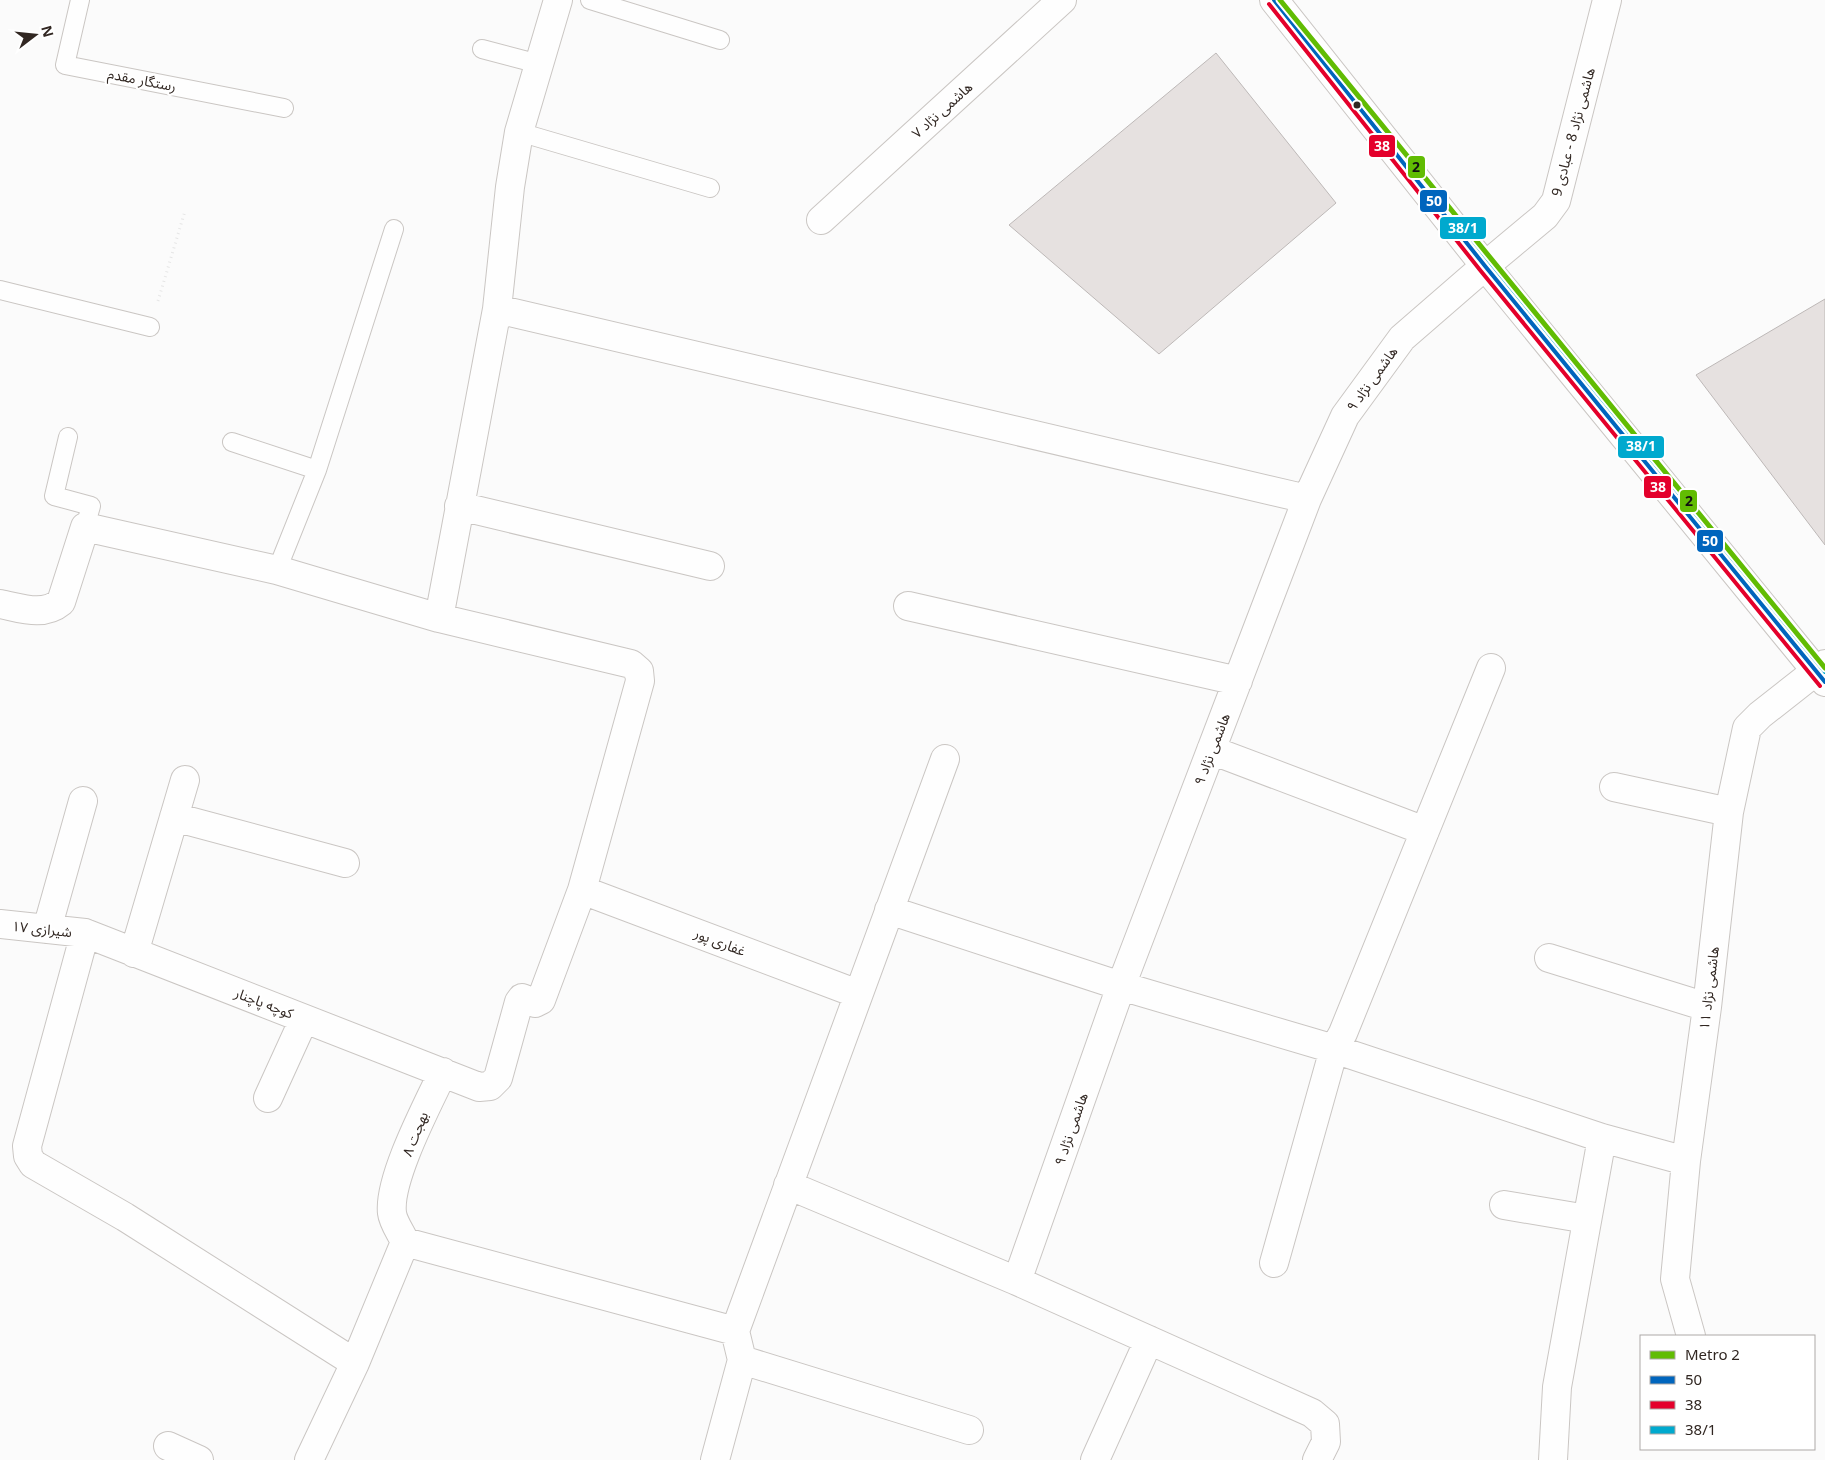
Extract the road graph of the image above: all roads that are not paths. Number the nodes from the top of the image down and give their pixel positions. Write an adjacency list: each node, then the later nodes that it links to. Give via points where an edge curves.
1 (80, 0): 10 (lane, رستگار مقدم, via 65,65)
2 (558, 0): 9 (street)
3 (590, 0): 7 (lane)
4 (1062, 0): 13 (street, هاشمی نژاد ۷)
5 (1274, 0): 15 (street)
6 (1607, 0): 15 (street, هاشمی نژاد 8 - عبادی 9, via 1556,201 1545,216)
7 (720, 40)
8 (482, 49): 9 (lane)
9 (539, 64): 11 (street)
10 (284, 108)
11 (519, 132): 12 (lane); 17 (street)
12 (710, 188)
13 (821, 220)
14 (394, 229): 21 (lane)
15 (1485, 266): 22 (street, هاشمی نژاد ۹, via 1402,338 1345,416); 31 (street)
16 (0, 290): 18 (lane)
17 (497, 309): 22 (street); 23 (street)
18 (150, 328)
19 (68, 437): 24 (lane, via 54,496 91,506)
20 (232, 442): 21 (lane)
21 (317, 470): 26 (lane)
22 (1307, 498): 32 (street, هاشمی نژاد ۹)
23 (459, 506): 25 (street); 29 (street)
24 (85, 527): 26 (street); 27 (street, via 61,602 53,609 40,611)
25 (710, 566)
26 (277, 570): 29 (street)
27 (0, 604)
28 (908, 606): 32 (street)
29 (440, 618): 42 (street, via 631,664 639,671 640,682)
30 (1491, 668): 40 (street)
31 (1822, 672): 38 (street, هاشمی نژاد ۱۱, via 1746,728)
32 (1238, 681): 33 (street, هاشمی نژاد ۹)
33 (1211, 750): 40 (street); 49 (street, هاشمی نژاد ۹)
34 (944, 759): 43 (street)
35 (185, 780): 39 (street)
36 (1614, 787): 38 (street)
37 (83, 801): 45 (street)
38 (1729, 812): 51 (street, هاشمی نژاد ۱۱)
39 (174, 817): 41 (street); 47 (street)
40 (1425, 832): 53 (street)
41 (346, 863)
42 (582, 890): 50 (street, غفاری پور); 54 (street, via 541,1000 535,1003 522,998 519,1002 498,1078 490,1086 479,1087)
43 (889, 910): 49 (street); 50 (street)
44 (0, 924): 45 (street, شیرازی ۱۷)
45 (47, 929): 46 (street, شیرازی ۱۷)
46 (85, 934): 47 (street, کوچه پاچنار); 68 (street, via 26,1146 33,1164 125,1217)
47 (134, 953): 52 (street, کوچه پاچنار)
48 (1549, 958): 51 (street)
49 (1121, 986): 53 (street); 63 (street, هاشمی نژاد ۹)
50 (858, 994): 58 (street)
51 (1707, 1007): 57 (street, هاشمی نژاد ۱۱)
52 (304, 1019): 54 (street, کوچه پاچنار); 55 (street)
53 (1334, 1049): 56 (street); 62 (street)
54 (443, 1072): 61 (street, بهجت ۸, via 413,1134 394,1192 392,1214)
55 (268, 1098)
56 (1602, 1138): 57 (street); 60 (street)
57 (1686, 1161): 65 (street, هاشمی نژاد ۱۱, via 1675,1279)
58 (788, 1185): 63 (street); 64 (street)
59 (1504, 1205): 60 (street)
60 (1587, 1218): 76 (street, via 1557,1387)
61 (405, 1242): 64 (street); 68 (street)
62 (1274, 1263)
63 (1017, 1281): 66 (street)
64 (735, 1331): 67 (street)
65 (1691, 1335)
66 (1149, 1340): 74 (street); 75 (street, via 1312,1413 1325,1424 1326,1442)
67 (742, 1360): 69 (street); 73 (street)
68 (355, 1363): 72 (street)
69 (969, 1430)
70 (168, 1446): 71 (street)
71 (199, 1460)
72 (309, 1460)
73 (715, 1460)
74 (1095, 1460)
75 (1317, 1460)
76 (1553, 1460)

